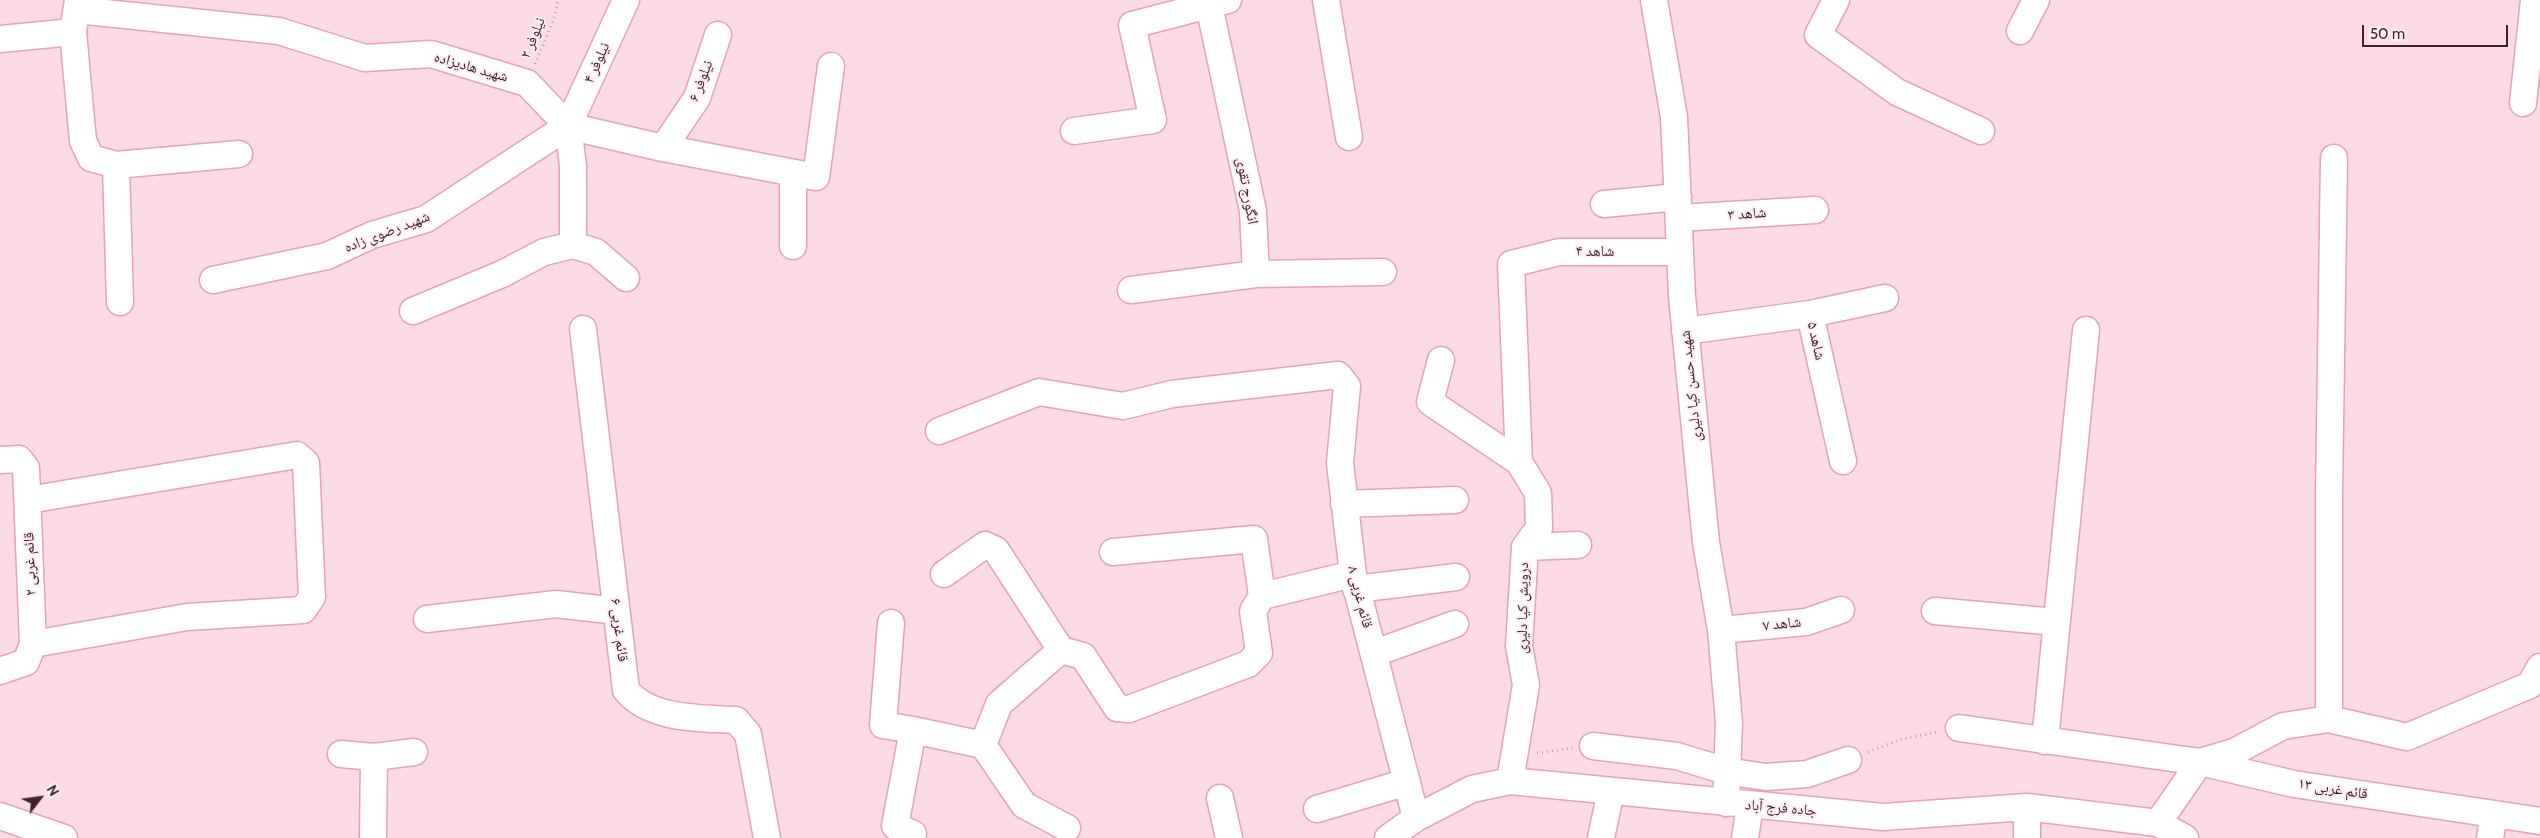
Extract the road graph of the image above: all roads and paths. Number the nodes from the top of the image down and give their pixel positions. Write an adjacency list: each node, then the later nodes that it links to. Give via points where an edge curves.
1 (558, 0): 14 (path, نیلوفر ۲, via 554,19)
2 (626, 0): 16 (street, نیلوفر ۴)
3 (1326, 0): 19 (street)
4 (1654, 0): 26 (street, شهید حسن کیا دلیری, via 1674,117)
5 (1836, 0): 18 (street, via 1818,35 1897,92)
6 (2036, 0): 10 (street)
7 (2534, 0): 15 (street)
8 (1219, 2): 17 (street, via 1132,25 1153,120); 33 (street, انگورج تقوی, via 1253,211)
9 (76, 14): 12 (street, شهید هادیزاده); 14 (street, شهید هادیزاده, via 279,31 365,58 431,54); 23 (street, via 83,140 91,158)
10 (2020, 31)
11 (718, 36): 20 (street, نیلوفر ۶, via 697,98)
12 (0, 40)
13 (831, 66): 24 (street)
14 (527, 83): 16 (street, شهید هادیزاده)
15 (2523, 103)
16 (568, 126): 20 (street); 28 (street, via 573,166); 35 (street, شهید رضوی زاده, via 426,220 372,236 327,256)
17 (1074, 131)
18 (1981, 131)
19 (1348, 137)
20 (663, 148): 24 (street)
21 (239, 154): 23 (street)
22 (2334, 158): 72 (street)
23 (116, 165): 38 (street)
24 (805, 176): 29 (street)
25 (1604, 204): 26 (street, شاهد ۳)
26 (1678, 208): 27 (street, شاهد ۳); 30 (street, شهید حسن کیا دلیری)
27 (1815, 210)
28 (573, 245): 34 (street, via 596,252); 39 (street, via 544,252 502,274)
29 (793, 246)
30 (1680, 252): 31 (street, شاهد ۴, via 1559,252); 43 (street, شهید حسن کیا دلیری)
31 (1511, 264): 48 (street, درویش کیا دلیری)
32 (1383, 272): 33 (street)
33 (1256, 274): 36 (street)
34 (626, 278)
35 (213, 280)
36 (1131, 290)
37 (1885, 298): 40 (street)
38 (120, 302)
39 (413, 311)
40 (1810, 314): 43 (street, شاهد ۵); 47 (street, شاهد ۵)
41 (583, 329): 60 (street, قائم غربی ۶)
42 (2086, 330): 63 (street)
43 (1685, 331): 66 (street, شهید حسن کیا دلیری, via 1706,542)
44 (1441, 360): 48 (street, via 1430,402)
45 (939, 430): 51 (street, قائم غربی ۸, via 1039,392 1123,406 1172,394 1338,375 1347,386 1340,463)
46 (0, 460): 49 (street, قائم غربی ۲, via 19,459 26,468)
47 (1843, 461)
48 (1519, 462): 53 (street, درویش کیا دلیری, via 1538,493 1539,528)
49 (28, 500): 67 (street, قائم غربی ۲); 67 (street, via 296,455 306,463 312,597 303,610 187,617)
50 (1455, 500): 51 (street)
51 (1344, 504): 57 (street, قائم غربی ۸)
52 (1578, 545): 53 (street)
53 (1525, 547): 83 (street, درویش کیا دلیری, via 1519,646 1526,685)
54 (1113, 552): 58 (street, via 1254,539)
55 (944, 574): 68 (street, via 985,545 996,550)
56 (1456, 577): 57 (street)
57 (1355, 582): 58 (street); 69 (street, قائم غربی ۸)
58 (1262, 596): 68 (street, via 1253,611 1259,653 1248,664 1128,709 1117,708 1083,656)
59 (1841, 610): 66 (street, شاهد ۷, via 1806,622)
60 (616, 611): 62 (street, via 556,604); 101 (street, قائم غربی ۶, via 626,690 635,701 689,718 736,720 748,734)
61 (1935, 611): 63 (street)
62 (427, 619)
63 (2056, 622): 75 (street)
64 (891, 623): 74 (street, via 883,724)
65 (1456, 624): 69 (street)
66 (1721, 630): 84 (street, شهید حسن کیا دلیری, via 1729,723)
67 (34, 644): 71 (street, via 26,662)
68 (1061, 650): 76 (street, via 999,704)
69 (1375, 653): 85 (street, قائم غربی ۸)
70 (2540, 667): 72 (street, via 2530,685 2407,737)
71 (0, 671)
72 (2329, 719): 82 (street, via 2283,726 2234,752)
73 (1958, 728): 75 (street, قائم غربی ۱۳); 81 (path, via 1902,739)
74 (913, 730): 76 (street); 102 (street, via 895,826 912,834)
75 (2046, 741): 82 (street, قائم غربی ۱۳)
76 (983, 745): 98 (street, via 1024,805)
77 (1593, 746): 83 (path); 84 (street, via 1678,756)
78 (414, 752): 80 (street)
79 (341, 754): 80 (street)
80 (374, 757): 100 (street)
81 (1848, 760): 84 (street, via 1808,774 1766,777)
82 (2200, 762): 94 (street); 95 (street, قائم غربی ۱۳)
83 (1512, 768): 86 (street, جاده فرج آباد); 92 (street, جاده فرج آباد)
84 (1726, 771): 88 (street, شهید حسن کیا دلیری)
85 (1407, 782): 90 (street); 92 (street, قائم غربی ۸)
86 (1611, 791): 88 (street, جاده فرج آباد); 105 (street)
87 (1220, 798): 103 (street)
88 (1738, 804): 96 (street, جاده فرج آباد); 106 (street, شهید حسن کیا دلیری)
89 (2027, 807): 96 (street, جاده فرج آباد); 97 (street, جاده فرج آباد); 107 (street)
90 (1317, 810)
91 (0, 816): 99 (street)
92 (1416, 818): 104 (street, جاده فرج آباد)
93 (2540, 821): 95 (street, قائم غربی ۱۳)
94 (2158, 823): 97 (street, جاده فرج آباد); 108 (street, جاده فرج آباد)
95 (2492, 826)
96 (1883, 827)
97 (2109, 827)
98 (1067, 828)
99 (64, 838)
100 (373, 838)
101 (767, 838)
102 (912, 838)
103 (1228, 838)
104 (1388, 838)
105 (1601, 838)
106 (1745, 838)
107 (2028, 838)
108 (2184, 838)

